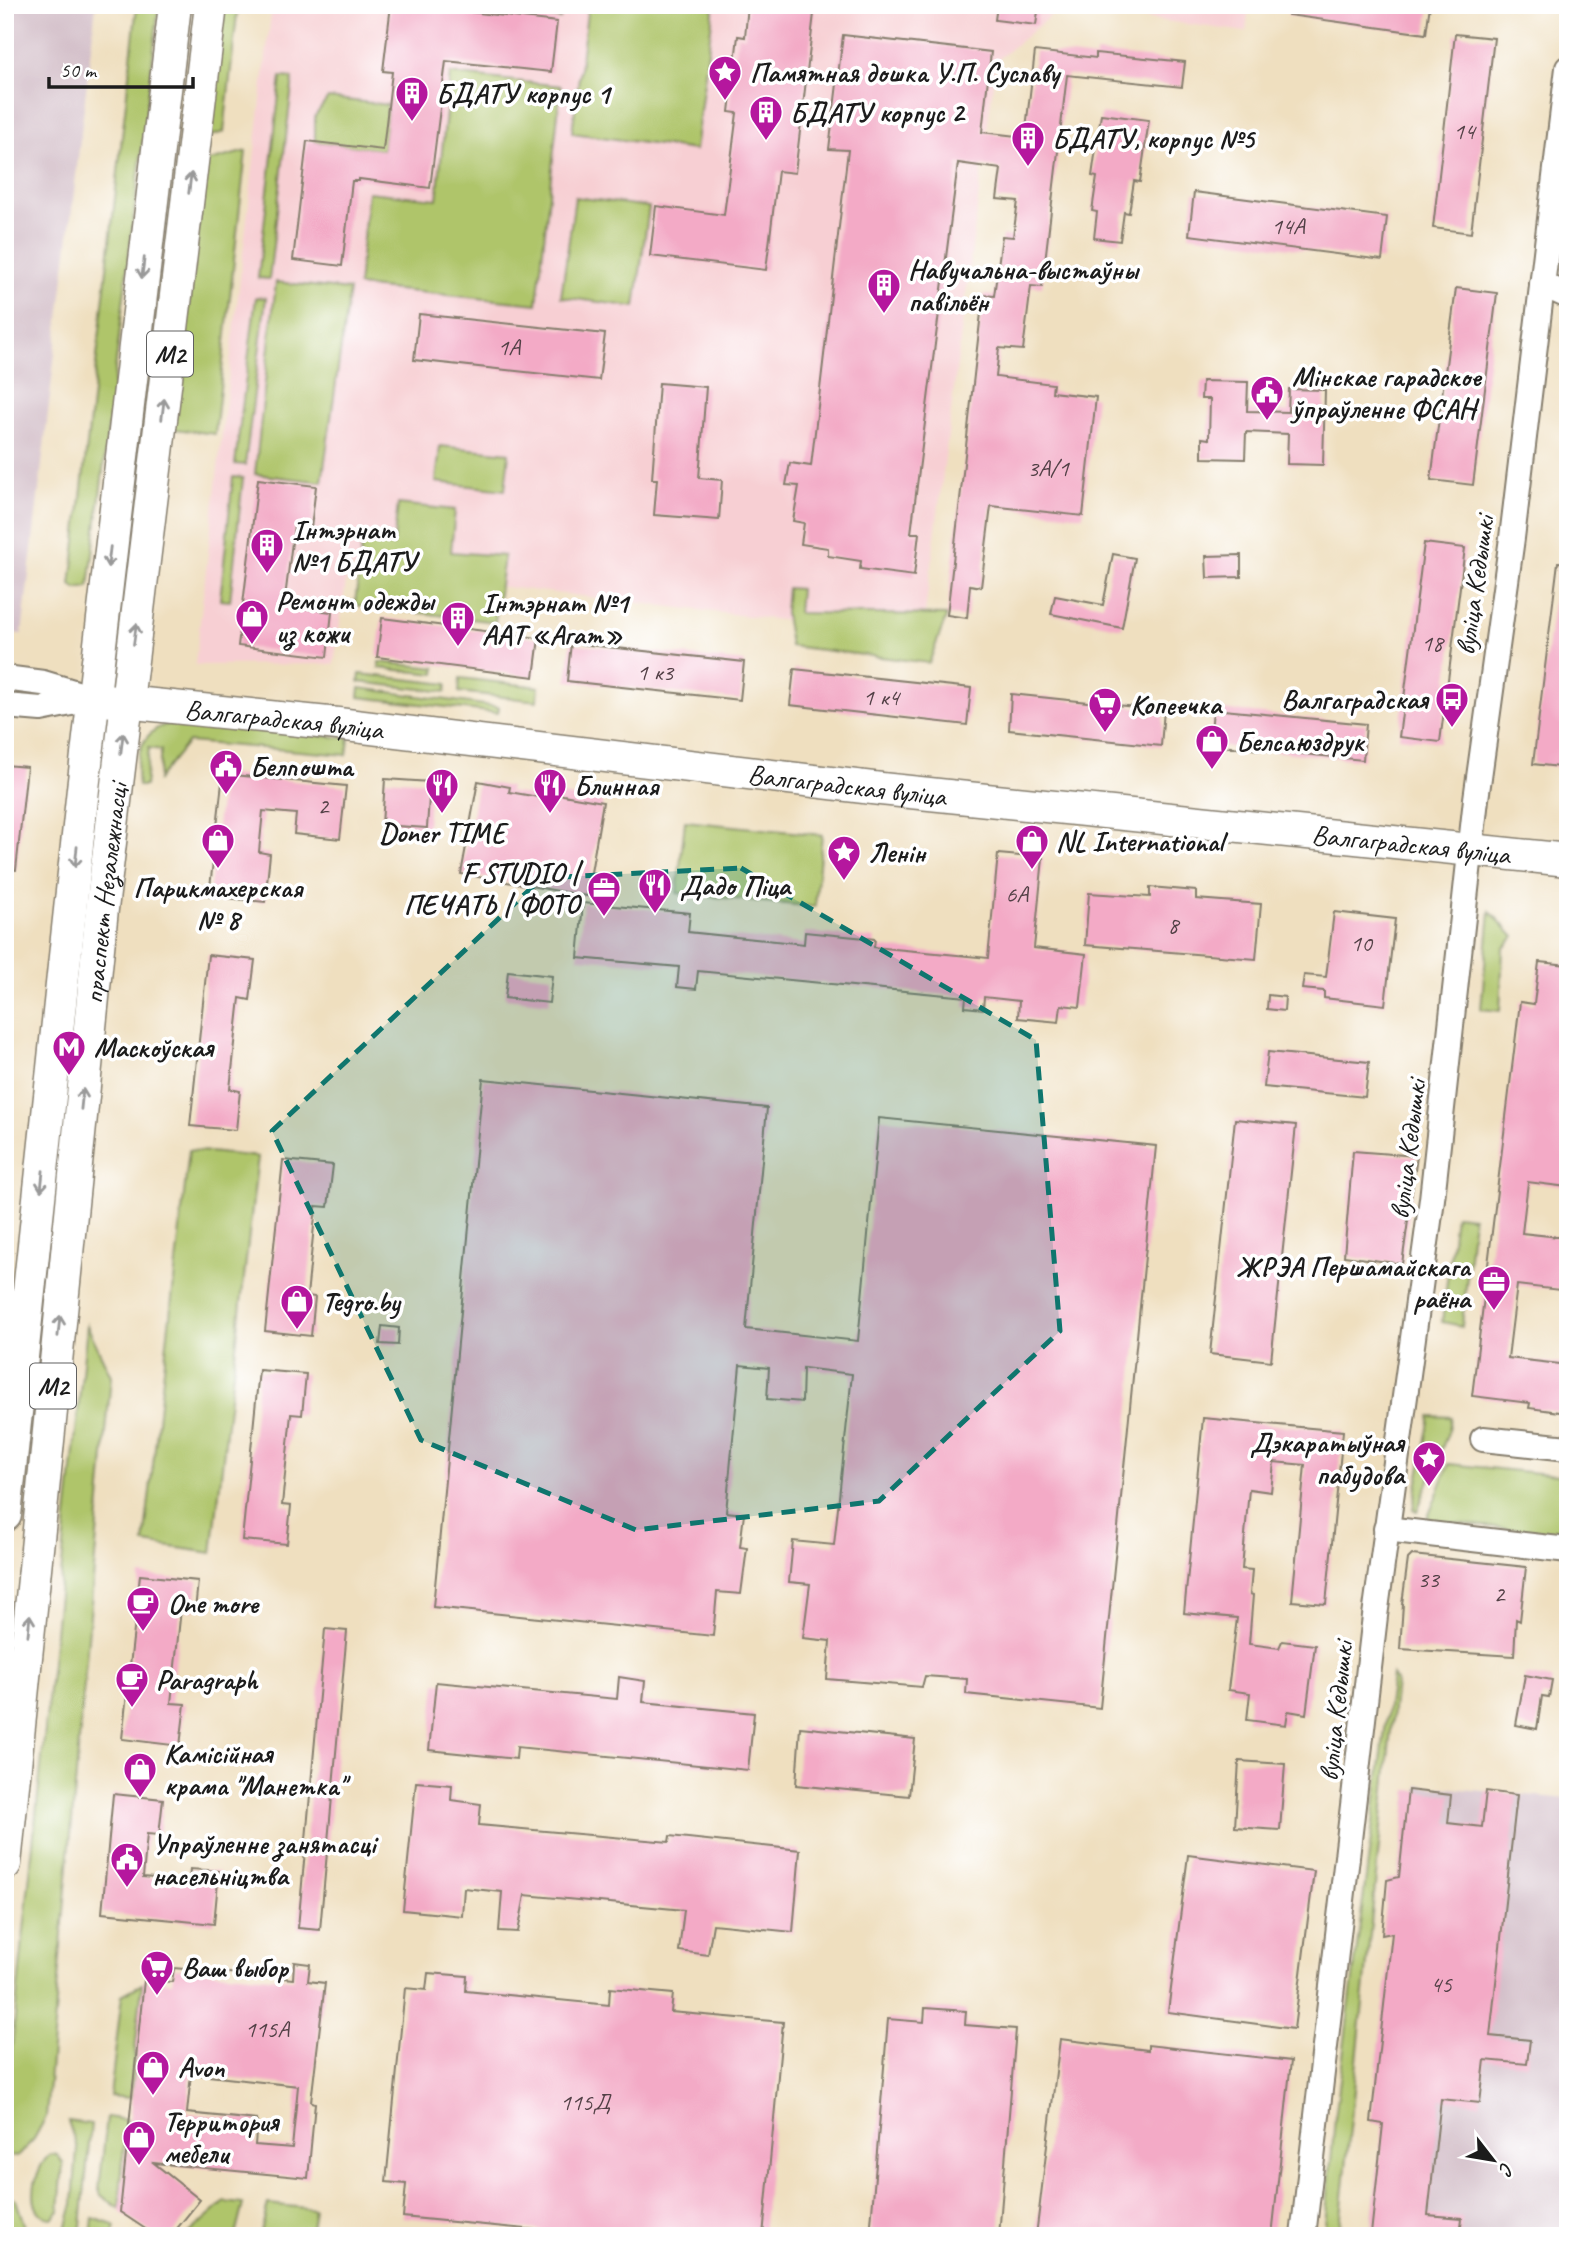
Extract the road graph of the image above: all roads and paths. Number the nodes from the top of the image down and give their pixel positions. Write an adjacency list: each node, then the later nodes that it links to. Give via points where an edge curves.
1 (174, 5): 7 (main road, праспект Незалежнасці / М2, one-way to 7)
2 (211, 5): 8 (main road, праспект Незалежнасці / М2, one-way to 2)
3 (1568, 68): 4 (street, вуліца Кедышкі)
4 (1542, 284): 5 (street); 10 (street, вуліца Кедышкі)
5 (1568, 296)
6 (5, 678): 7 (street, via 43,683)
7 (93, 698): 8 (main road, Валгаградская вуліца); 9 (street, via 41,709); 14 (main road, праспект Незалежнасці / М2, one-way to 14)
8 (126, 702): 10 (main road, Валгаградская вуліца, via 881,789); 17 (main road, праспект Незалежнасці / М2, one-way to 8)
9 (5, 706)
10 (1470, 850): 11 (main road, Валгаградская вуліца); 15 (street, вуліца Кедышкі, via 1432,1199)
11 (1568, 860)
12 (1483, 1439): 13 (street)
13 (1568, 1448)
14 (5, 1515)
15 (1386, 1529): 16 (street); 18 (street, вуліца Кедышкі)
16 (1568, 1550)
17 (5, 1864)
18 (1303, 2236)

